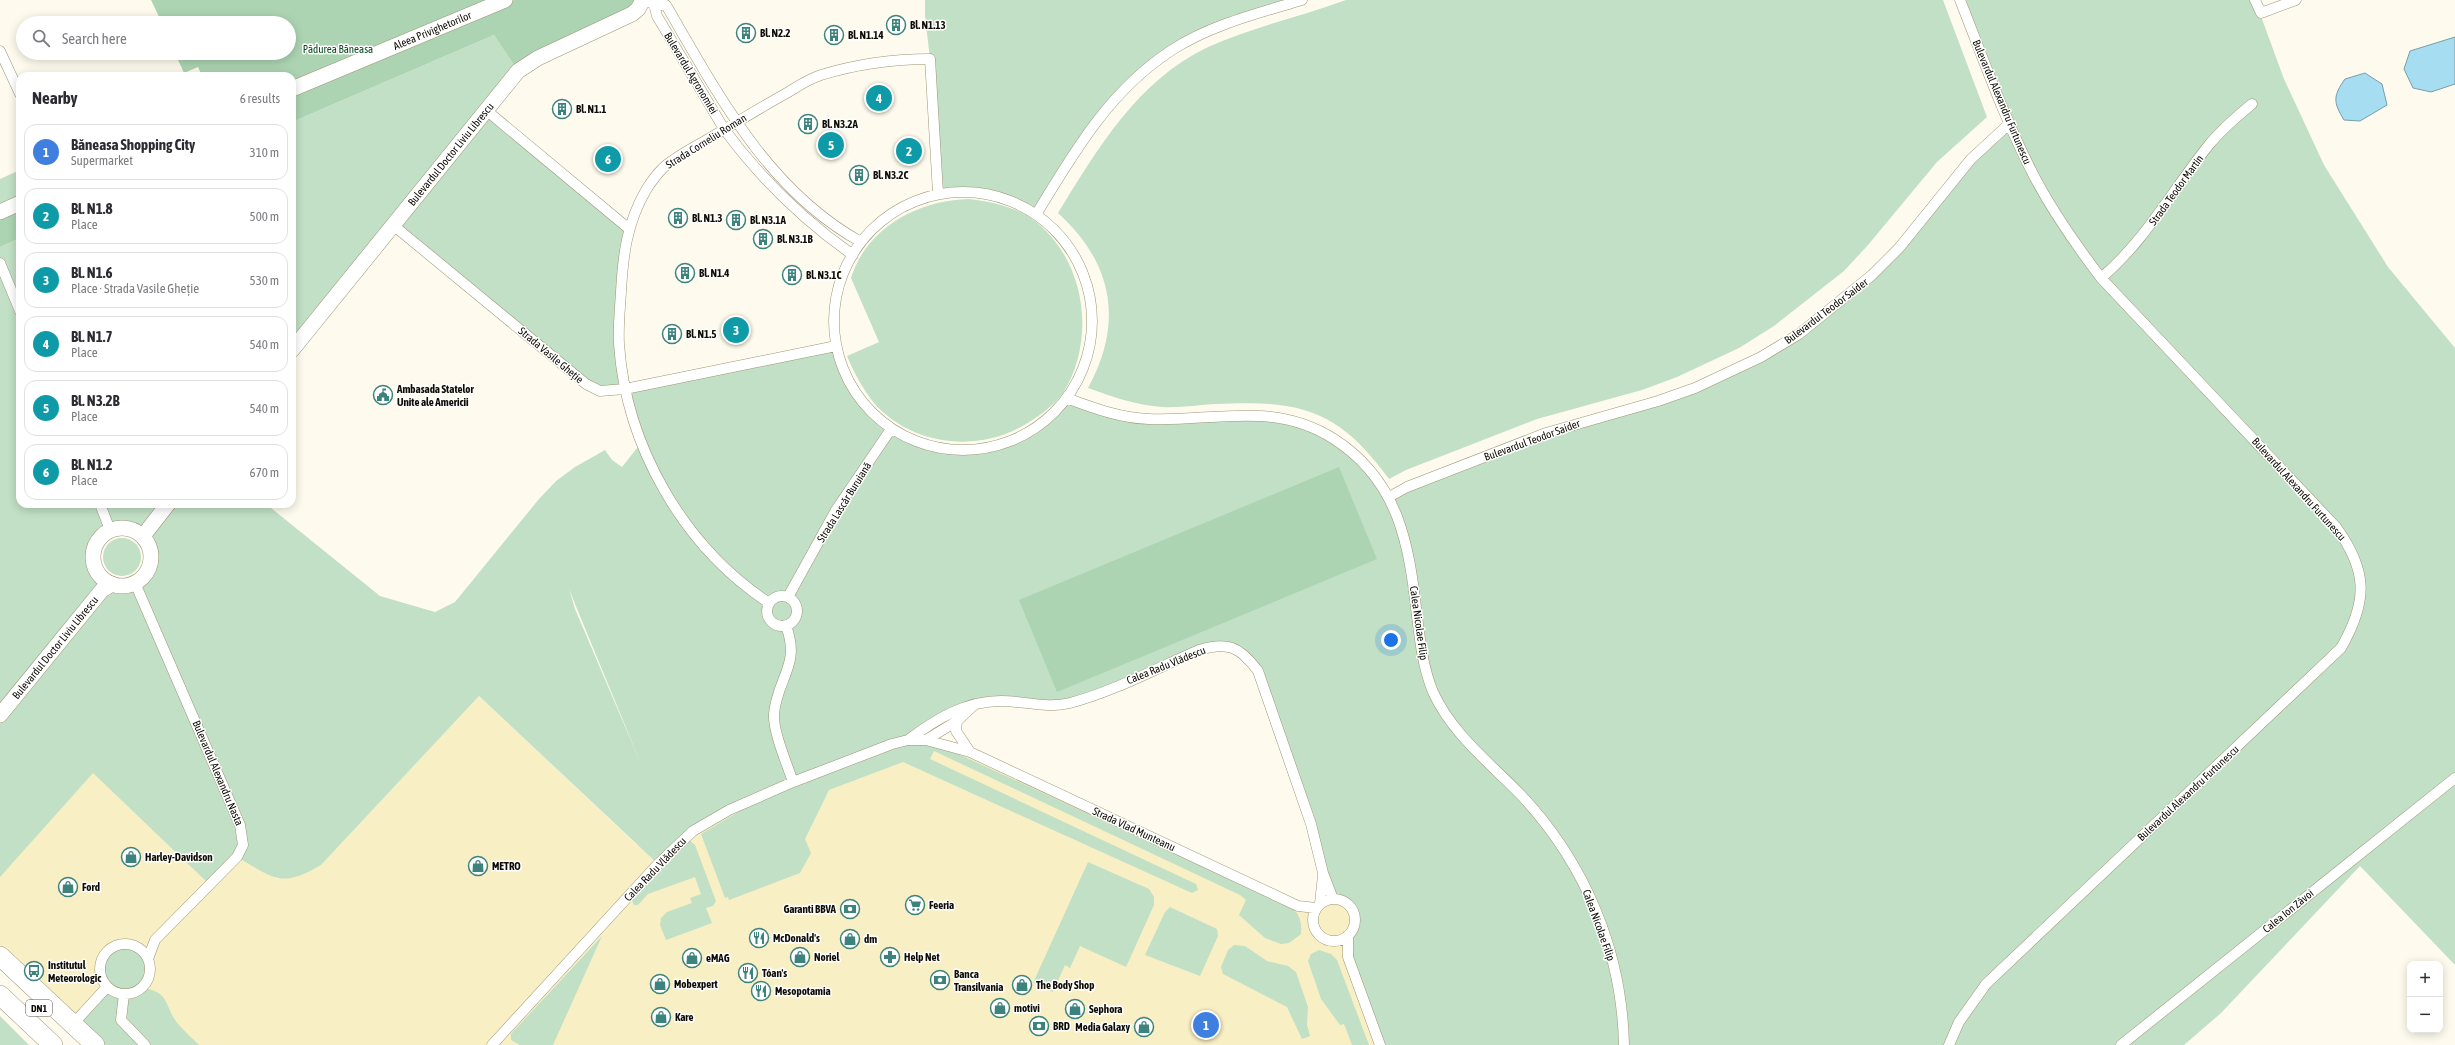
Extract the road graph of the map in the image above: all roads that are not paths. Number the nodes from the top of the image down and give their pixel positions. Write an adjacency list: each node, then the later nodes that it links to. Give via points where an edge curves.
1 (505, 0): 9 (street, Aleea Privighetorilor)
2 (1302, 0): 18 (street, via 1197,37 1172,50 1144,71 1103,112)
3 (1960, 0): 13 (street, Bulevardul Alexandru Furtunescu)
4 (2256, 0): 5 (street, via 2261,13)
5 (2296, 0)
6 (646, 2): 11 (street, Bulevardul Doctor Liviu Librescu, via 632,14 528,64 518,71); 12 (street, Bulevardul Agronomiei, via 666,5); 14 (street, Bulevardul Agronomiei, via 657,16)
7 (0, 51): 8 (street)
8 (16, 85)
9 (296, 87)
10 (2252, 104): 24 (street, Strada Teodor Martin, via 2226,126 2209,145 2140,239)
11 (486, 110): 19 (street, Bulevardul Doctor Liviu Librescu); 20 (street)
12 (736, 122): 14 (street, Strada Corneliu Roman); 15 (street, Strada Corneliu Roman, via 818,76 868,63 930,58); 21 (street, Bulevardul Agronomiei, via 755,150 800,197 837,227)
13 (2009, 124): 24 (street, Bulevardul Alexandru Furtunescu, via 2036,181 2077,246); 31 (street, Bulevardul Teodor Saider, via 1972,159 1899,248 1872,275 1799,334 1761,357 1695,388 1546,433 1407,487)
14 (724, 130): 20 (street, Strada Corneliu Roman, via 665,166 646,190); 22 (street, Bulevardul Agronomiei, via 773,190)
15 (938, 193): 18 (street, via 984,193 1016,202); 21 (street, via 905,206 884,220)
16 (16, 205): 17 (street)
17 (0, 212)
18 (1037, 213): 29 (street, via 1051,226 1076,260 1085,279 1090,299 1090,341 1087,360)
19 (393, 225): 26 (street, Bulevardul Doctor Liviu Librescu); 28 (street, Strada Vasile Gheție, via 586,384 600,391)
20 (628, 228): 28 (street, Strada Corneliu Roman, via 622,271 619,342)
21 (862, 242): 22 (street)
22 (853, 255): 27 (street, via 842,279 836,303)
23 (0, 263): 25 (street)
24 (2101, 278): 80 (street, Bulevardul Alexandru Furtunescu, via 2336,527 2350,545 2359,569 2360,607 2341,648 1986,984 1963,1016)
25 (16, 301)
26 (296, 345)
27 (836, 346): 28 (street, Strada Vasile Gheție); 30 (street, via 850,382 869,409)
28 (625, 389): 40 (street, Strada Corneliu Roman, via 641,443 651,466 680,516 699,540 729,570 752,592)
29 (1069, 400): 30 (street, via 1036,429 1013,442 990,449 962,451 935,448); 31 (street, Calea Nicolae Filip, via 1112,415 1149,420 1250,415 1273,416 1294,421 1320,432 1350,451 1365,464)
30 (891, 429): 39 (street, Strada Lascăr Buruiană, via 836,510)
31 (1389, 497): 79 (street, Calea Nicolae Filip, via 1408,551 1420,640 1433,691 1452,725 1542,818 1583,881 1598,916 1618,981)
32 (102, 508): 34 (street)
33 (165, 508): 35 (street)
34 (110, 530): 35 (street, via 131,529); 36 (street, via 98,540 94,550 94,564)
35 (143, 536): 37 (street, via 151,550 151,561 144,576)
36 (98, 574): 38 (street); 42 (street, Bulevardul Doctor Liviu Librescu, via 94,586)
37 (135, 583): 38 (street); 60 (street, Bulevardul Alexandru Nasta, via 240,825 243,839 242,849 237,857)
38 (112, 584): 45 (street, Bulevardul Doctor Liviu Librescu, via 102,590)
39 (788, 597): 40 (street, via 775,597); 41 (street, via 794,602 797,611 794,620)
40 (769, 603): 41 (street, via 766,609 770,621 775,625)
41 (786, 626): 53 (street, via 792,641 791,662 776,700 774,716)
42 (0, 701)
43 (975, 705): 44 (street, Calea Radu Vlădescu, via 959,708); 46 (street, Calea Radu Vlădescu); 54 (street, Calea Radu Vlădescu, via 1002,701 1045,706 1069,703 1199,650 1216,645 1238,650 1258,671 1311,824)
44 (947, 714): 47 (street); 48 (street, Calea Radu Vlădescu)
45 (0, 715)
46 (957, 721): 47 (street, Calea Radu Vlădescu); 51 (street, via 956,731)
47 (940, 733): 49 (street, Calea Radu Vlădescu); 50 (street)
48 (908, 740): 49 (street, Calea Radu Vlădescu); 53 (street, Calea Radu Vlădescu)
49 (926, 740): 50 (street, Calea Radu Vlădescu)
50 (946, 744): 51 (street, Calea Radu Vlădescu)
51 (970, 752): 56 (street, Strada Vlad Munteanu)
52 (2455, 778): 81 (street, Calea Ion Zăvoi)
53 (793, 782): 77 (street, Calea Radu Vlădescu, via 729,810 693,831 675,847)
54 (1323, 873): 55 (street, Calea Radu Vlădescu); 57 (street, Calea Radu Vlădescu)
55 (1333, 899): 57 (street); 59 (street, via 1346,902 1353,912 1354,924)
56 (1298, 906): 57 (street, Strada Vlad Munteanu); 58 (street, Strada Vlad Munteanu)
57 (1318, 906): 58 (street)
58 (1312, 919): 61 (street, via 1316,932 1324,939)
59 (1348, 935): 61 (street, via 1342,940); 64 (street)
60 (155, 940): 62 (street); 65 (street, Bulevardul Alexandru Nasta)
61 (1332, 941): 64 (street)
62 (133, 945): 65 (street, via 141,949); 67 (street, via 118,944 103,956 99,968 100,976)
63 (0, 956): 71 (highway)
64 (1348, 956): 78 (street)
65 (148, 959): 68 (street, via 150,973 145,984 137,991)
66 (0, 972): 74 (highway, DN1)
67 (107, 987): 68 (street); 71 (street)
68 (124, 994): 76 (street, via 121,1020)
69 (0, 995): 73 (highway, DN1)
70 (0, 1011): 72 (highway)
71 (73, 1024): 75 (highway)
72 (36, 1045)
73 (53, 1045)
74 (78, 1045)
75 (95, 1045)
76 (145, 1045)
77 (492, 1045)
78 (1380, 1045)
79 (1624, 1045)
80 (1949, 1045)
81 (2121, 1045)

